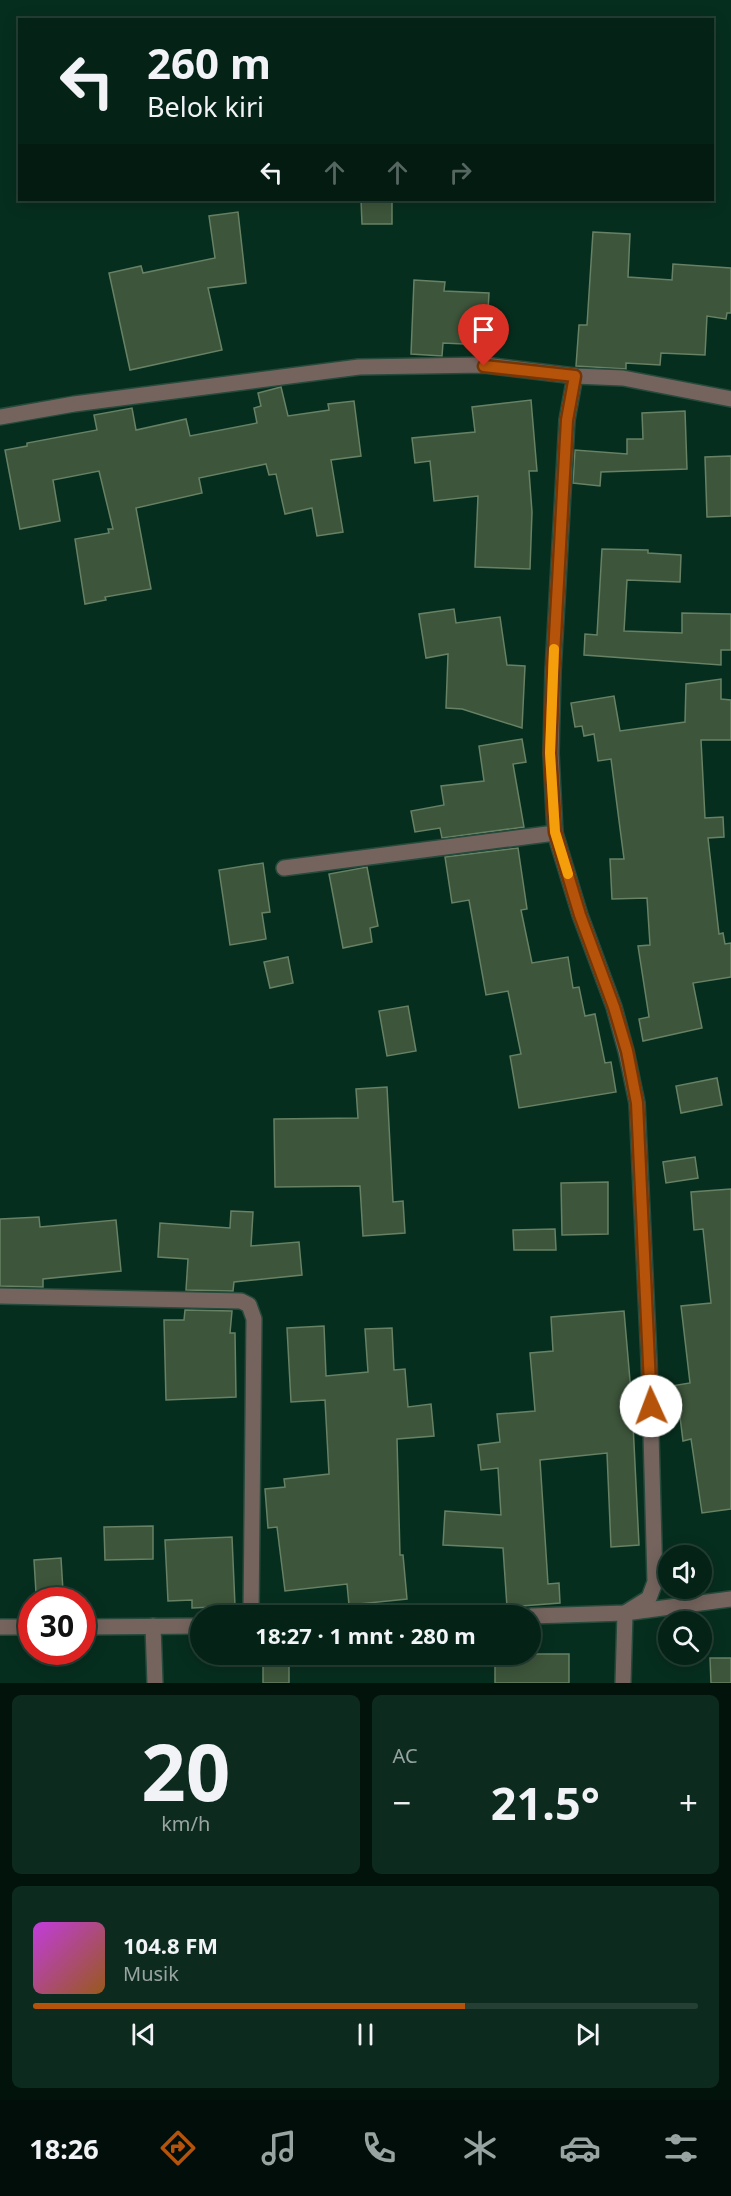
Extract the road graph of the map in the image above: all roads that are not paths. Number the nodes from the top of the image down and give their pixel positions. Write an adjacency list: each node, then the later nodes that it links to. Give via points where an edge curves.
1 (575, 376): 2 (street, via 623,378); 3 (street, via 484,366 359,367); 4 (street, via 567,420 553,672 550,753)
2 (731, 399)
3 (0, 417)
4 (555, 832): 5 (street); 9 (street, via 614,1007 637,1103 655,1582 649,1599)
5 (284, 868)
6 (0, 1296): 8 (street, via 241,1301 249,1305 254,1319)
7 (731, 1599): 9 (street)
8 (251, 1605)
9 (625, 1613): 10 (street); 17 (street)
10 (541, 1616)
11 (153, 1626): 12 (street); 15 (street); 16 (street)
12 (190, 1626)
13 (0, 1627): 14 (street)
14 (18, 1627)
15 (96, 1627)
16 (155, 1683)
17 (623, 1683)

